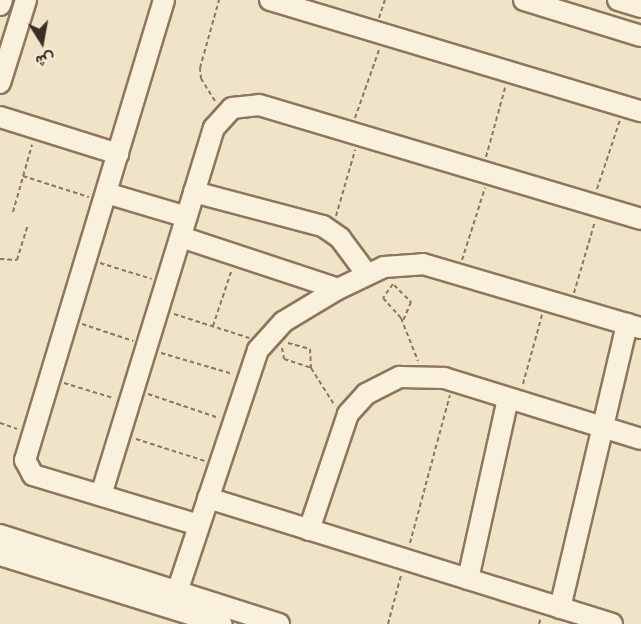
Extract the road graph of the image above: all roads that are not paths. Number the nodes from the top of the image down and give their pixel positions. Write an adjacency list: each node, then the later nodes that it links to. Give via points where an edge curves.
1 (2, 0): 7 (street)
2 (26, 0): 10 (street)
3 (164, 0): 13 (street)
4 (270, 0): 11 (street)
5 (524, 0): 9 (street)
6 (618, 0): 8 (street)
7 (0, 5)
8 (641, 7)
9 (641, 36)
10 (0, 83)
11 (633, 109)
12 (0, 117): 13 (street)
13 (117, 154): 15 (street)
14 (194, 192): 16 (street); 17 (street, via 214,128 225,113 241,105 259,105); 19 (street, via 332,231)
15 (104, 197): 16 (street); 25 (street, via 25,460 33,475)
16 (187, 217): 18 (street)
17 (641, 219)
18 (181, 237): 20 (street); 25 (street)
19 (381, 275): 20 (street); 21 (street, via 423,264 459,271)
20 (338, 289): 26 (street, via 283,322 263,342)
21 (634, 326): 23 (street)
22 (513, 400): 23 (street); 28 (street, via 424,375 400,377 376,387 356,403 345,421); 31 (street)
23 (603, 427): 24 (street); 33 (street)
24 (641, 439)
25 (101, 495): 27 (street)
26 (208, 498): 27 (street); 28 (street)
27 (199, 525): 32 (street)
28 (309, 530): 31 (street)
29 (0, 535): 32 (street)
30 (0, 555): 34 (street)
31 (468, 579): 33 (street)
32 (177, 592): 35 (street)
33 (560, 608): 36 (street)
34 (222, 624)
35 (279, 624)
36 (612, 624)

